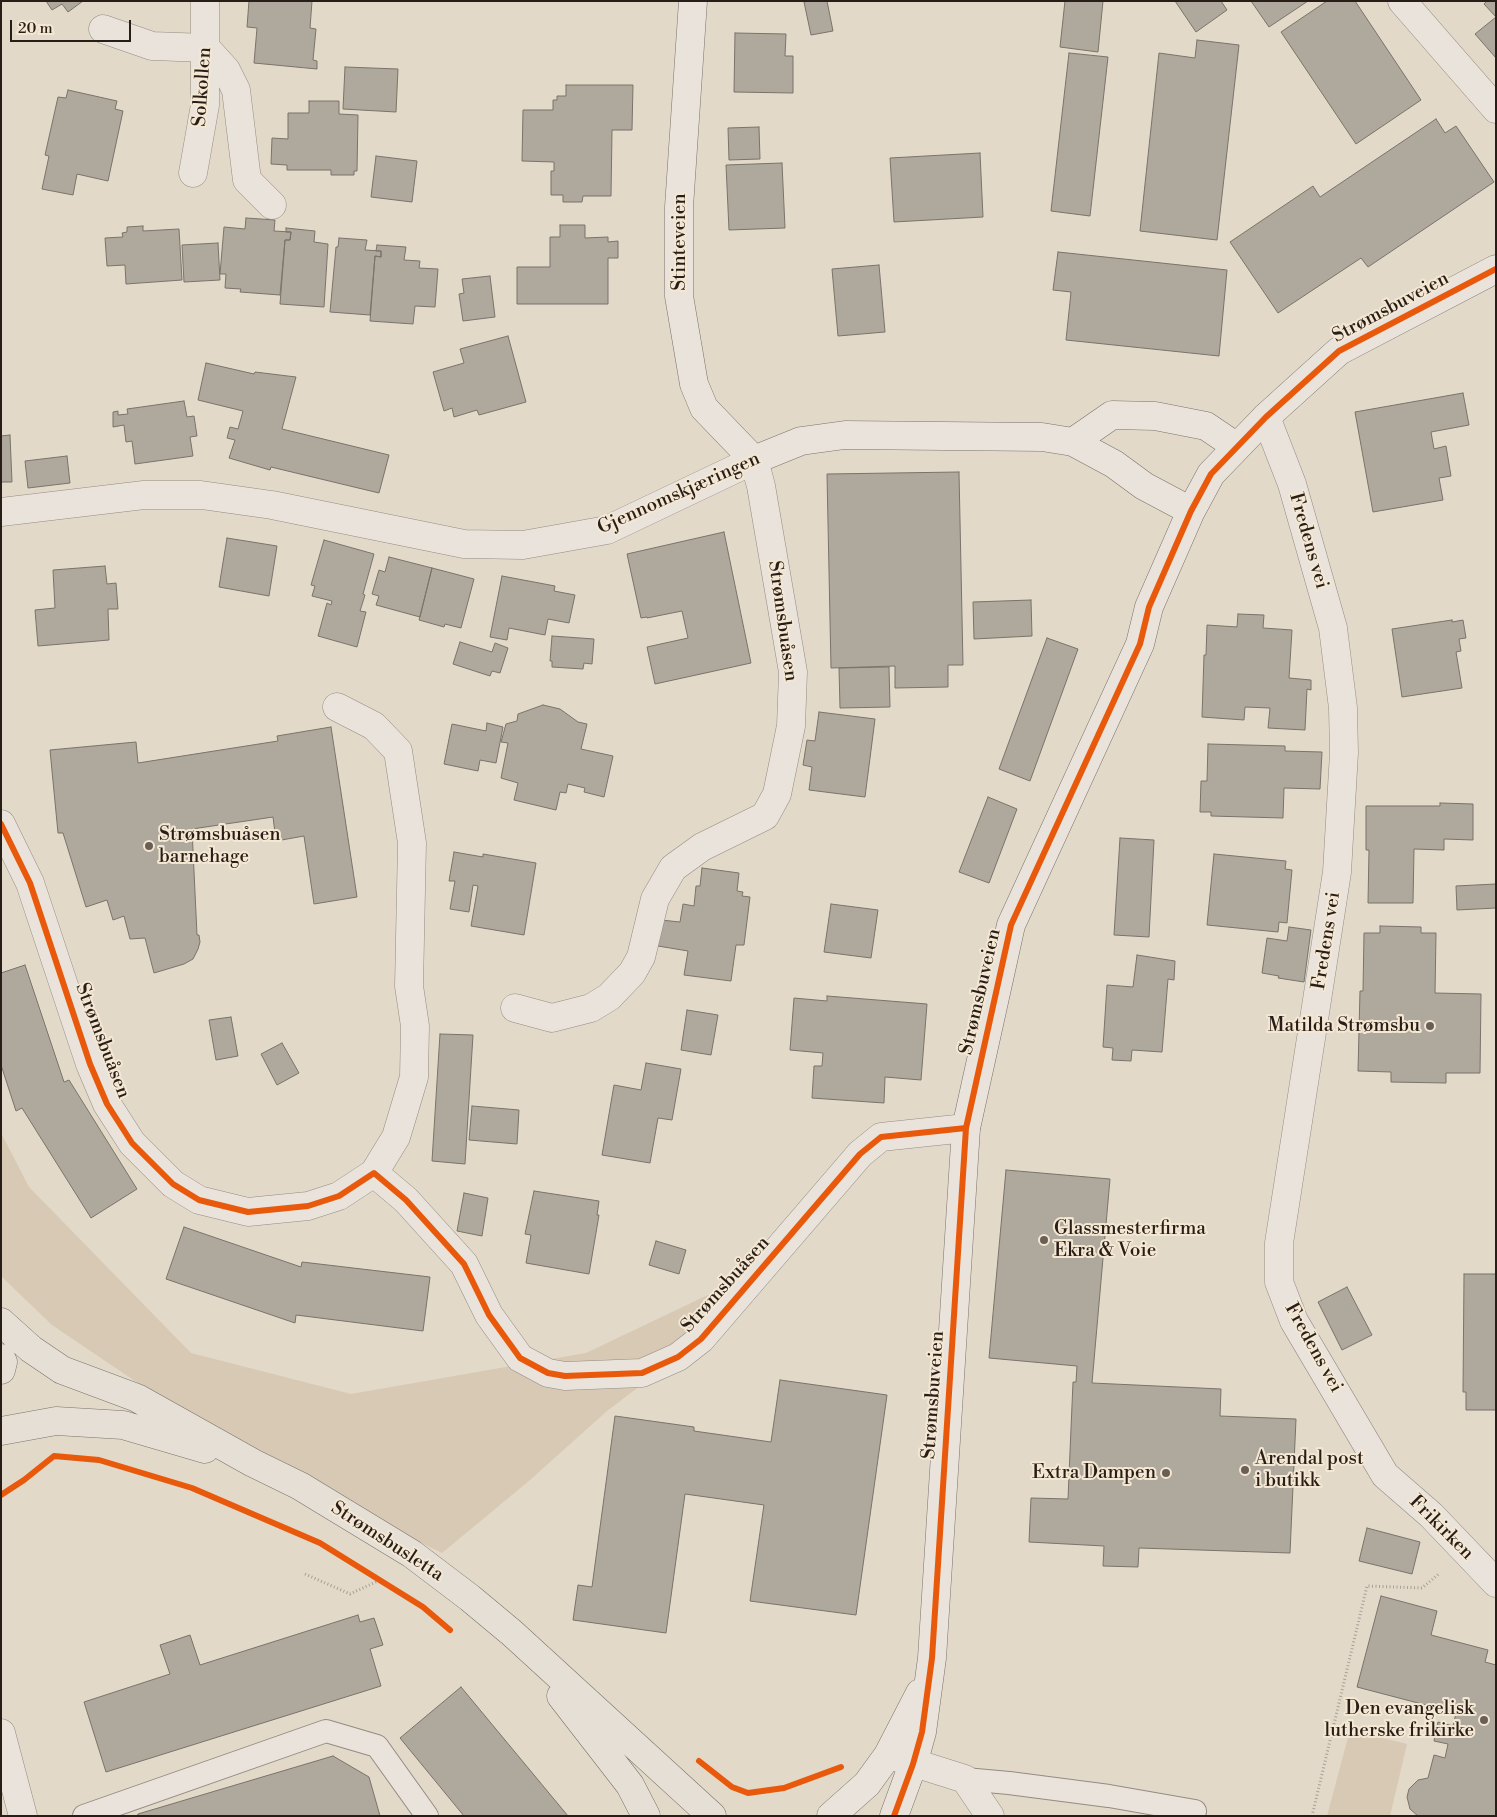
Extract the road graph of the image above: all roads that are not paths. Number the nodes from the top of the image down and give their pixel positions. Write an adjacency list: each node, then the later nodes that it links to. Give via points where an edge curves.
1 (205, 1): 5 (street, Solkollen)
2 (693, 1): 13 (street, Stinteveien, via 679,207 679,296 694,384 704,408)
3 (1402, 1): 6 (street)
4 (103, 29): 5 (street, via 152,46)
5 (206, 48): 7 (street, Solkollen, via 206,105); 8 (street, via 226,70 236,90 248,180)
6 (1496, 108)
7 (193, 173)
8 (272, 205)
9 (1496, 269): 10 (street, Strømsbuveien, via 1339,351)
10 (1266, 417): 12 (street, Strømsbuveien); 26 (street, Fredens vei, via 1292,484 1332,628 1343,708 1344,753 1337,872 1279,1243 1279,1282 1294,1320)
11 (1073, 442): 12 (street, via 1112,415 1155,416 1206,426); 13 (street, Gjennomskjæringen, via 1042,437 845,435 801,441); 14 (street, Gjennomskjæringen)
12 (1237, 447): 14 (street, Strømsbuveien, via 1211,474)
13 (754, 460): 15 (street, Gjennomskjæringen, via 607,530 523,545 464,544 272,505 201,495 144,495); 18 (street, Strømsbuåsen, via 793,672 791,726 777,794 765,816 702,847 673,868 655,899 641,957 632,973 609,997 591,1008 552,1018)
14 (1191, 511): 19 (street, Strømsbuveien, via 1149,606 1140,644 1011,925)
15 (1, 512)
16 (338, 707): 20 (street, via 374,726 398,751 412,843 409,986 415,1026 414,1077 396,1138)
17 (1, 824): 20 (street, Strømsbuåsen, via 30,883 90,1064 107,1104 132,1143 173,1184 199,1200 248,1212 308,1206 339,1196)
18 (515, 1008)
19 (966, 1128): 20 (street, Strømsbuåsen, via 882,1137 860,1154 701,1339 678,1357 642,1373 565,1376 548,1373 520,1358 489,1314 464,1264 406,1200); 29 (street, Strømsbuveien)
20 (374, 1173)
21 (1, 1322): 25 (main road, Strømsbusletta, via 31,1349 62,1370 138,1398)
22 (1, 1358): 23 (main road)
23 (1, 1370)
24 (1, 1431): 25 (main road, Strømsbusletta, via 56,1421 123,1425)
25 (253, 1464): 28 (main road, Strømsbusletta, via 300,1486 412,1554)
26 (1385, 1475): 27 (street, Frikirken, via 1431,1515)
27 (1496, 1583)
28 (512, 1634): 38 (main road, Strømsbusletta, via 630,1785); 39 (main road, Strømsbusletta)
29 (931, 1669): 31 (street, Strømsbuveien); 32 (street, Strømsbuveien, via 922,1732)
30 (1, 1733): 35 (street)
31 (888, 1755): 32 (street); 40 (street, Strømsbuveien, via 867,1784)
32 (913, 1764): 33 (street); 41 (street, Strømsbuveien)
33 (965, 1780): 34 (lane, via 1109,1796); 42 (street)
34 (1196, 1811)
35 (23, 1816)
36 (84, 1816): 37 (lane, via 326,1731 377,1746)
37 (427, 1816)
38 (646, 1816)
39 (712, 1816)
40 (832, 1816)
41 (894, 1816)
42 (990, 1816)

